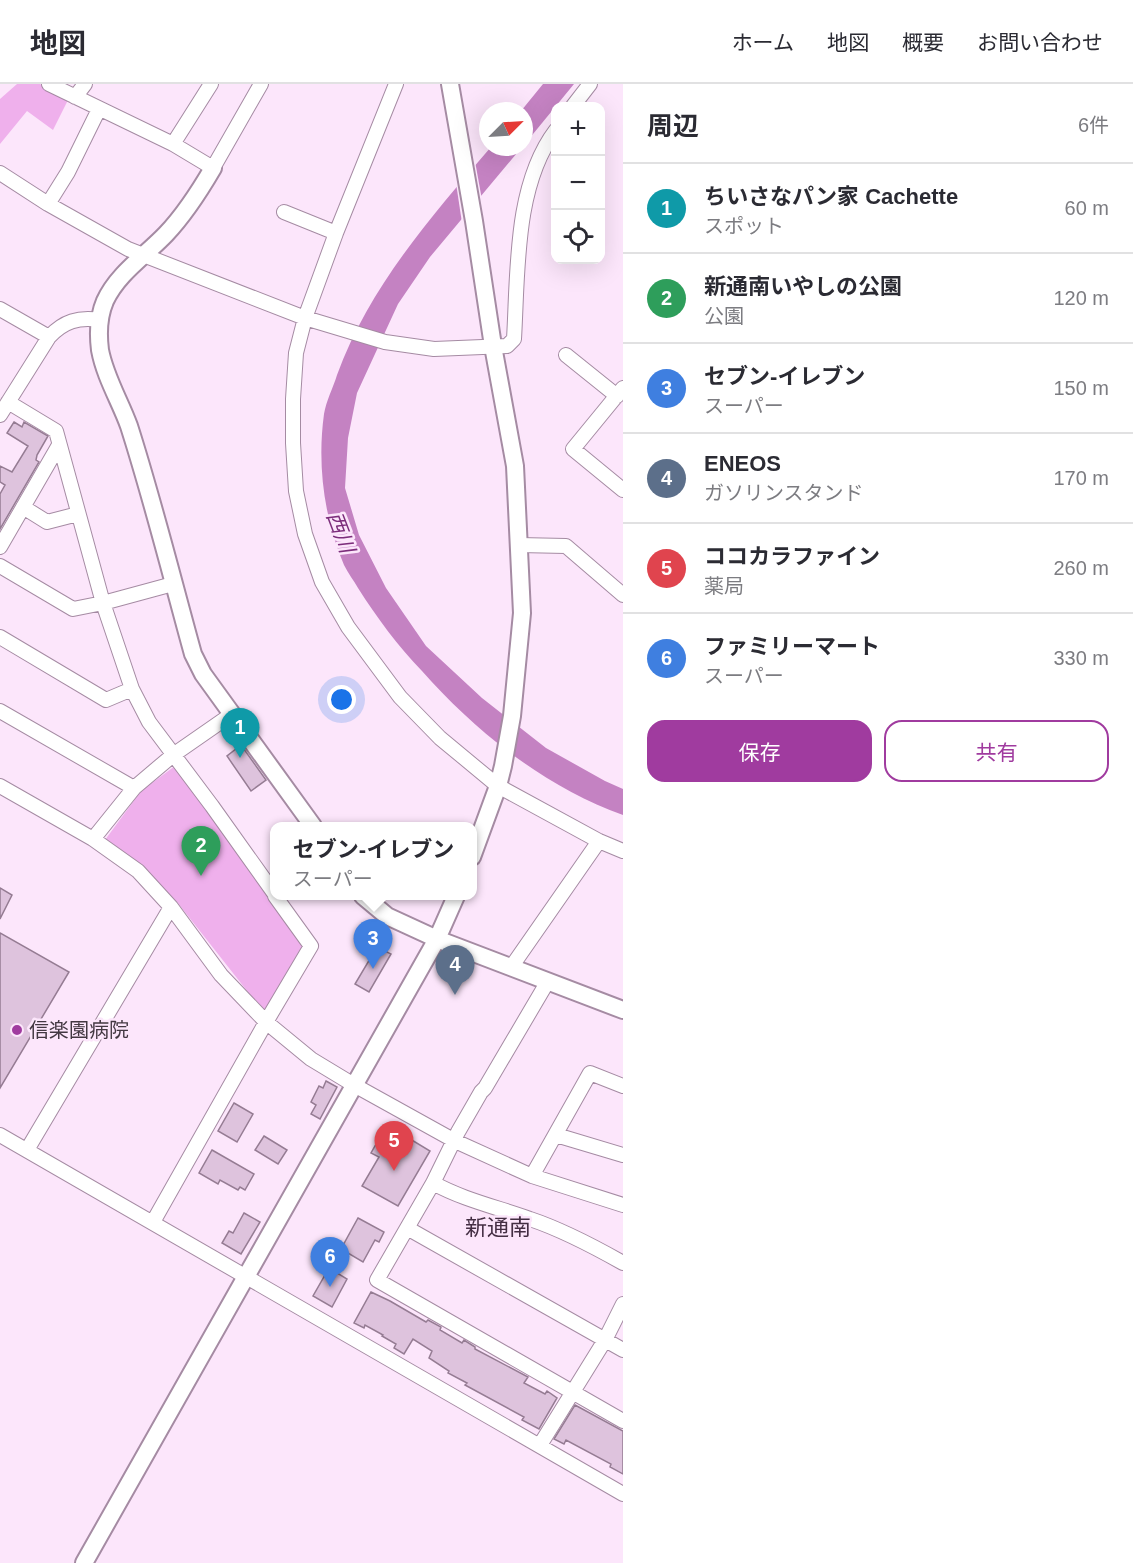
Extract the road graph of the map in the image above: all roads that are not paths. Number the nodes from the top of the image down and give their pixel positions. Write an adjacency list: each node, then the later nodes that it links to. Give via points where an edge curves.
1 (49, 84): 8 (street)
2 (85, 84): 8 (street)
3 (261, 84): 13 (street)
4 (396, 84): 17 (street)
5 (450, 84): 23 (street)
6 (590, 84): 9 (street)
7 (205, 86): 12 (street)
8 (75, 97): 10 (street)
9 (576, 102)
10 (99, 109): 12 (street); 15 (street)
11 (551, 138): 23 (street, via 535,168 525,206 514,339 507,346)
12 (173, 144): 13 (street)
13 (213, 168): 18 (street, via 194,201)
14 (0, 172): 15 (street)
15 (48, 204): 18 (street)
16 (284, 213): 17 (street)
17 (336, 233): 20 (street)
18 (146, 255): 20 (street); 21 (street, via 112,286)
19 (0, 309): 22 (street)
20 (305, 318): 23 (street, via 385,342 434,349); 44 (street, via 293,399 296,491 305,534 322,582 348,627 400,698 440,738)
21 (100, 320): 22 (street, via 70,321); 35 (street, via 100,349 128,425)
22 (44, 334): 26 (street)
23 (493, 346): 32 (street, via 515,466)
24 (566, 356): 25 (street)
25 (620, 392): 29 (street, via 573,449)
26 (8, 402): 27 (street); 28 (street, via 56,431)
27 (0, 415)
28 (59, 445): 30 (street); 31 (street)
29 (623, 490)
30 (23, 507): 31 (street, via 47,522); 33 (street)
31 (78, 514): 37 (street)
32 (519, 545): 36 (street, via 566,546); 44 (street, via 522,613 512,716)
33 (0, 547)
34 (0, 566): 37 (street, via 73,609)
35 (173, 584): 37 (street); 41 (street, via 193,654)
36 (623, 595)
37 (103, 603): 39 (street)
38 (0, 637): 39 (street, via 106,700)
39 (132, 689): 42 (street)
40 (0, 711): 45 (street)
41 (232, 714): 42 (street); 46 (street)
42 (173, 755): 45 (street); 51 (street)
43 (0, 786): 47 (street)
44 (498, 786): 48 (street); 49 (street)
45 (134, 788): 47 (street)
46 (310, 822)
47 (93, 839): 55 (street, via 138,871)
48 (598, 841): 50 (street); 57 (street)
49 (477, 843)
50 (623, 850)
51 (270, 887)
52 (279, 900): 60 (street, via 311,946)
53 (368, 900): 56 (street, via 387,916)
54 (454, 900): 56 (street)
55 (171, 907): 60 (street, via 221,975); 66 (street)
56 (437, 939): 57 (street); 61 (street)
57 (512, 966): 58 (street)
58 (548, 981): 59 (street); 65 (street)
59 (623, 1010)
60 (266, 1022): 61 (street, via 310,1059); 71 (street)
61 (354, 1085): 65 (street); 74 (street)
62 (623, 1086): 64 (street, via 590,1073)
63 (0, 1135): 66 (street)
64 (556, 1135): 67 (street); 68 (street)
65 (455, 1141): 68 (street); 69 (street)
66 (27, 1150): 71 (street)
67 (623, 1155)
68 (532, 1176): 70 (street)
69 (433, 1183): 72 (street); 73 (street, via 554,1227)
70 (623, 1205)
71 (153, 1222): 74 (street)
72 (407, 1228): 76 (street); 78 (street, via 377,1280)
73 (623, 1263)
74 (245, 1277): 80 (street); 82 (street)
75 (623, 1304): 76 (street)
76 (605, 1340): 77 (street); 78 (street)
77 (623, 1350)
78 (573, 1392): 79 (street); 80 (street)
79 (623, 1421)
80 (540, 1445): 81 (street)
81 (623, 1494)
82 (84, 1563)

